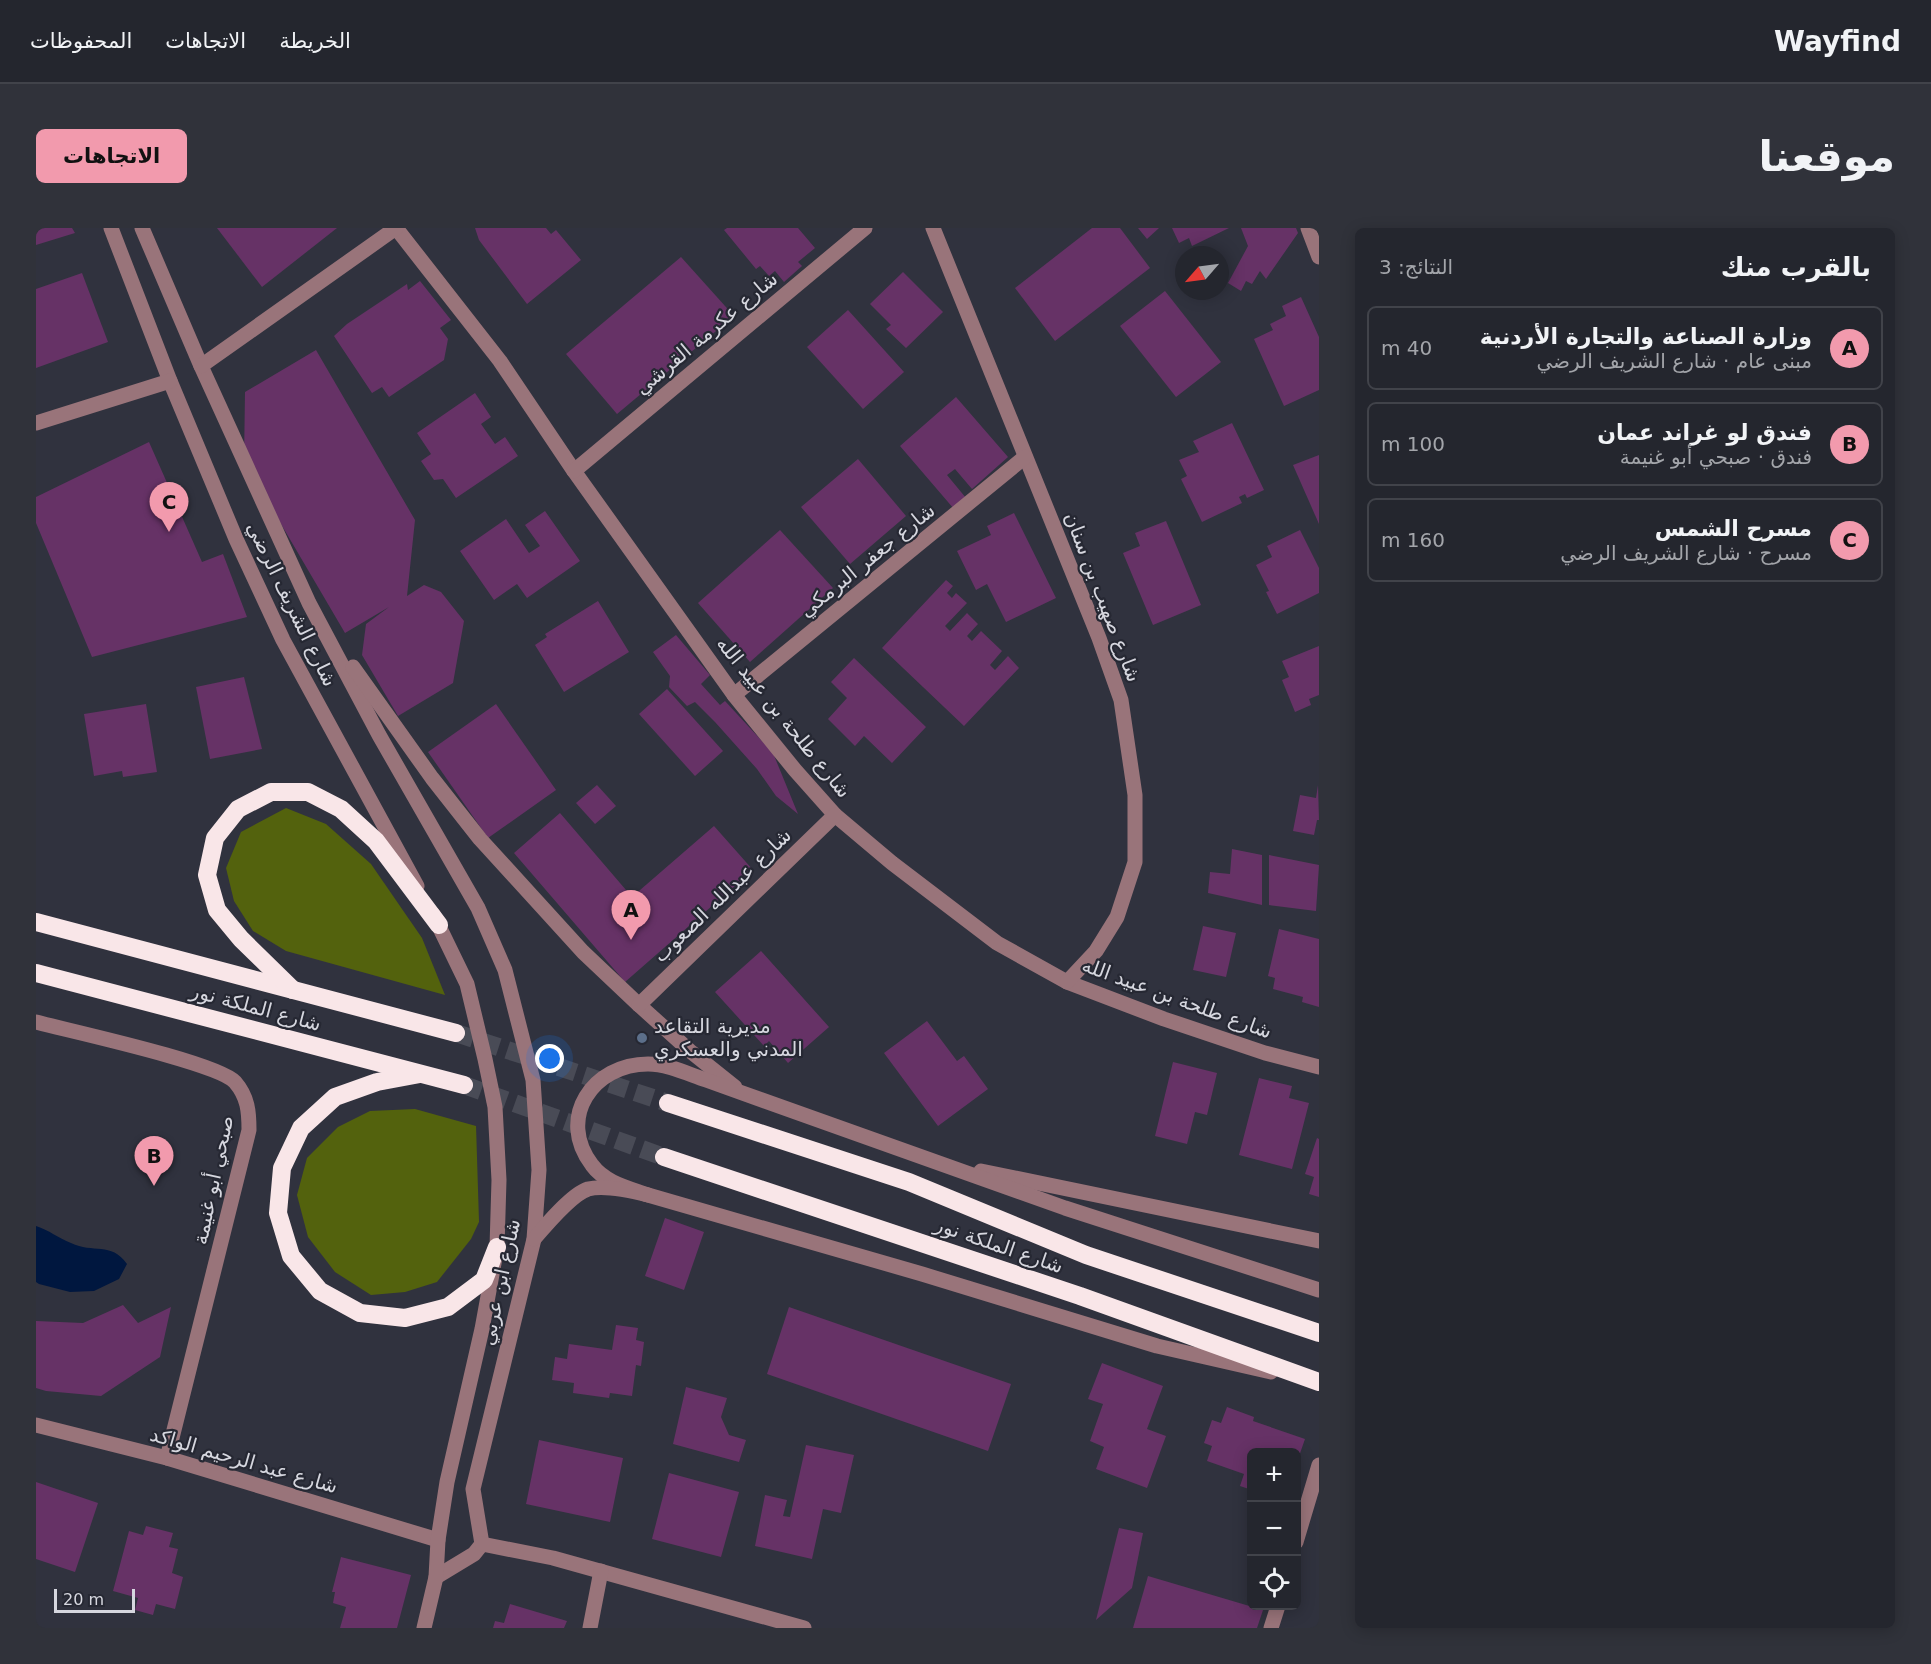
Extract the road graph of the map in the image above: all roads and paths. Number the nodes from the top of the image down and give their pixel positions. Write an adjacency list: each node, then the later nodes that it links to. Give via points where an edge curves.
1 (111, 228): 9 (street, شارع الشريف الرضي)
2 (142, 228): 8 (street, شارع الشريف الرضي)
3 (396, 228): 8 (street); 12 (street, شارع طلحة بن عبيد الله, via 500,361)
4 (865, 228): 12 (street, شارع عكرمة القرشي)
5 (933, 228): 11 (street, شارع صهيب بن سنان)
6 (1308, 228): 7 (street)
7 (1319, 257)
8 (201, 366): 13 (street, شارع الشريف الرضي)
9 (170, 381): 10 (street); 17 (street, شارع الشريف الرضي, via 283,640)
10 (36, 423)
11 (1025, 458): 14 (street, شارع جعفر البرمكي); 20 (street, شارع صهيب بن سنان, via 1121,699 1135,795 1135,862 1117,917 1096,951)
12 (574, 471): 14 (street, شارع طلحة بن عبيد الله)
13 (309, 603): 18 (street, شارع الشريف الرضي, via 477,908); 23 (street, شارع الشريف الرضي, via 393,725 480,839 583,952)
14 (734, 695): 15 (street, شارع طلحة بن عبيد الله)
15 (835, 815): 20 (street, شارع طلحة بن عبيد الله, via 892,864 998,943); 23 (street, شارع عبدالله الصعوب)
16 (36, 922): 22 (highway, شارع الملكة نور)
17 (439, 925): 21 (street, شارع الشريف الرضي); 22 (highway, via 376,841 341,809 308,792 271,792 238,809 226,823 215,838 207,874 217,910)
18 (505, 970): 34 (street, شارع ابن عربي, via 532,1080 539,1170)
19 (36, 972): 27 (highway, شارع الملكة نور)
20 (1067, 982): 26 (street, شارع طلحة بن عبيد الله, via 1265,1053)
21 (467, 984): 36 (street, شارع ابن عربي, via 495,1107)
22 (293, 990): 25 (highway, شارع الملكة نور)
23 (639, 1005): 29 (street, شارع الشريف الرضي)
24 (36, 1022): 41 (street, صبحي أبو غنيمة, via 191,1062 234,1080 245,1096 249,1130)
25 (456, 1033)
26 (1319, 1067)
27 (420, 1074): 28 (highway, شارع الملكة نور); 36 (highway, via 377,1082 335,1097 301,1128 282,1168 278,1213 291,1256 320,1291 360,1313 405,1318 448,1307 484,1280)
28 (464, 1085)
29 (744, 1095): 32 (street); 33 (street, via 650,1064 613,1071 597,1082 579,1111 582,1147 592,1166 603,1176)
30 (668, 1103): 38 (highway, شارع الملكة نور, via 909,1182 1086,1255)
31 (664, 1157): 39 (highway, شارع الملكة نور, via 1069,1292)
32 (921, 1158): 35 (street); 37 (street)
33 (648, 1195): 34 (street, via 621,1189 588,1189 563,1207); 39 (street, via 1157,1346)
34 (534, 1239): 45 (street, شارع ابن عربي, via 473,1489)
35 (1319, 1241)
36 (497, 1247): 44 (street, شارع ابن عربي)
37 (1319, 1290)
38 (1319, 1333)
39 (1317, 1384)
40 (36, 1425): 41 (street, شارع عبد الرحيم الواكد)
41 (167, 1458): 44 (street, شارع عبد الرحيم الواكد)
42 (1319, 1465): 43 (street)
43 (1301, 1525)
44 (438, 1540): 47 (street, شارع ابن عربي)
45 (482, 1544): 46 (street); 47 (street, via 474,1554)
46 (601, 1571): 50 (street); 51 (street)
47 (436, 1577): 49 (street, شارع ابن عربي)
48 (1276, 1610): 52 (street)
49 (424, 1628)
50 (590, 1628)
51 (804, 1628)
52 (1271, 1628)

